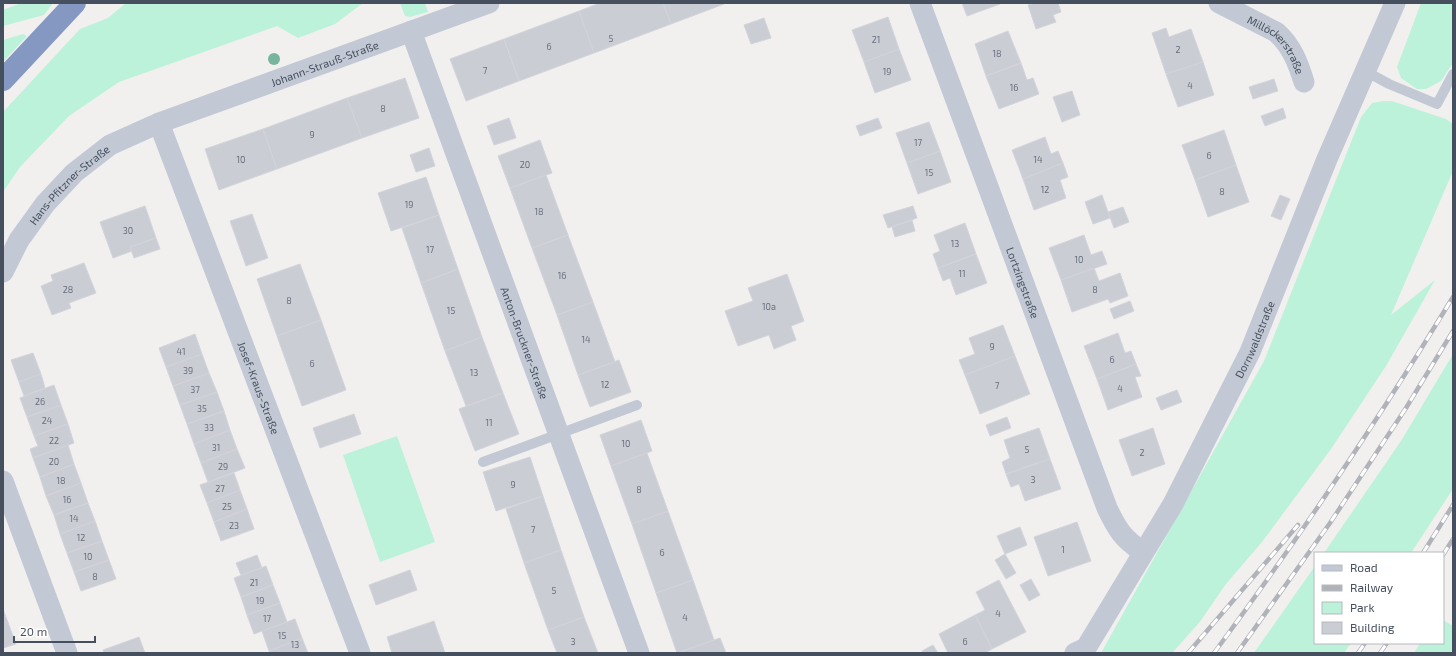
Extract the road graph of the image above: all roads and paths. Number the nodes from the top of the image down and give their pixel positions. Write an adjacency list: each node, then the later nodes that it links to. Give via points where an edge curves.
1 (75, 3): 9 (highway)
2 (489, 3): 6 (street, Johann-Strauß-Straße)
3 (920, 3): 17 (street, Lortzingstraße, via 1107,508 1122,535)
4 (1219, 3): 10 (street, Millöckerstraße, via 1282,37 1293,52)
5 (1395, 3): 7 (street, Dornwaldstraße)
6 (411, 31): 11 (street, Johann-Strauß-Straße); 14 (street, Anton-Bruckner-Straße)
7 (1365, 71): 8 (lane, via 1388,84 1436,104); 17 (street, Dornwaldstraße, via 1250,352 1173,504)
8 (1453, 74)
9 (3, 80)
10 (1304, 82)
11 (159, 123): 12 (street, Hans-Pfitzner-Straße, via 110,145 74,173 45,204 19,240); 20 (street, Josef-Kraus-Straße)
12 (3, 272)
13 (637, 405): 14 (lane)
14 (558, 435): 15 (lane); 21 (street, Anton-Bruckner-Straße)
15 (483, 462)
16 (4, 488): 19 (street)
17 (1143, 552): 18 (street, Dornwaldstraße)
18 (1081, 651)
19 (67, 653)
20 (360, 653)
21 (639, 653)

